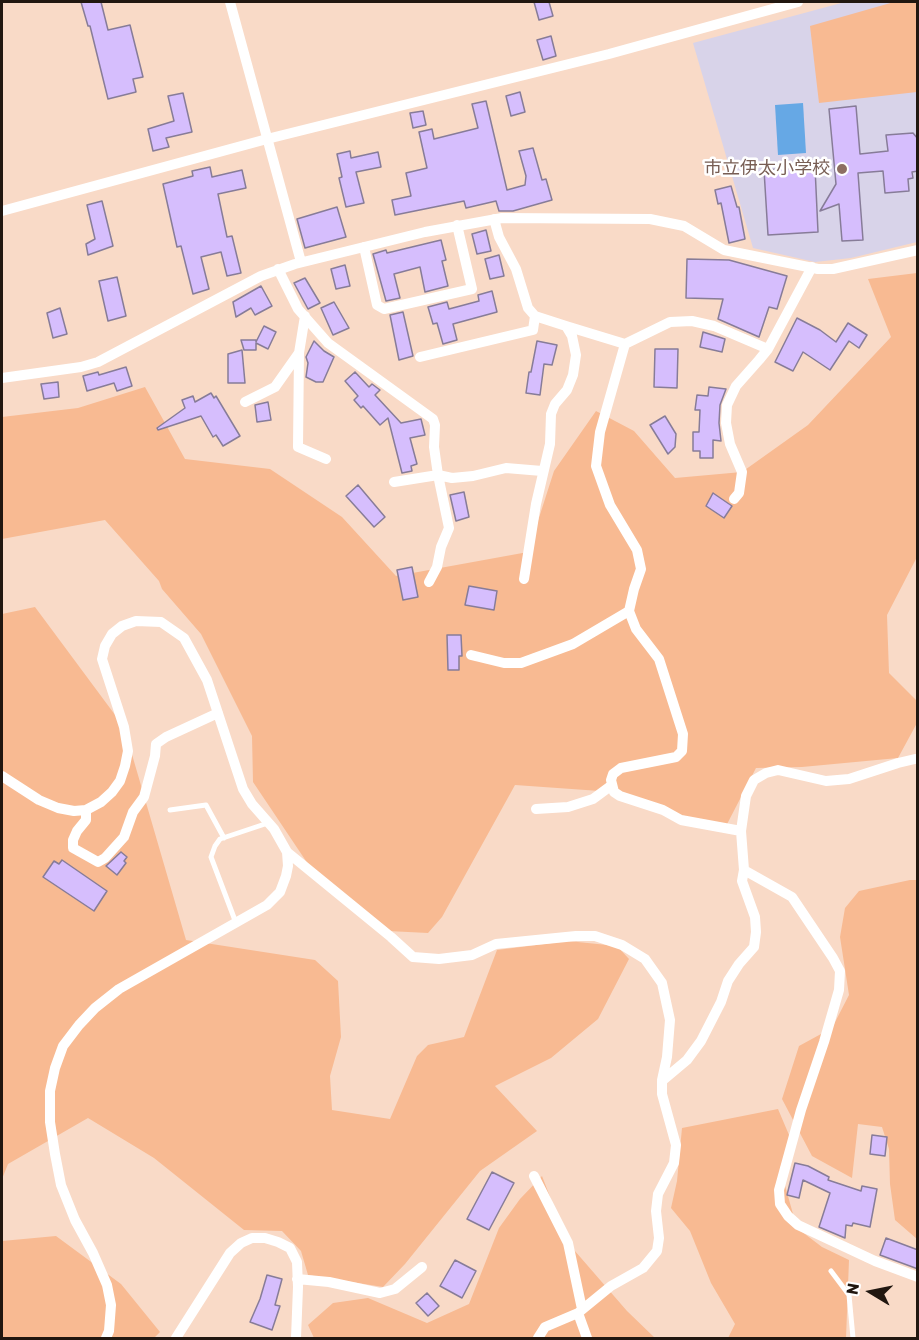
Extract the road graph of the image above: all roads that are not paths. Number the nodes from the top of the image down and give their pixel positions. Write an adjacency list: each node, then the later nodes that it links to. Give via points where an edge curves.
1 (230, 2): 3 (street)
2 (798, 2): 3 (street, via 609,54)
3 (267, 139): 4 (street); 9 (street)
4 (2, 211)
5 (494, 219): 6 (street); 10 (street, via 650,219 684,226 724,250); 13 (street, via 528,308)
6 (458, 225): 7 (street); 7 (street, via 472,289 384,309 378,305)
7 (364, 247): 9 (street)
8 (918, 250): 10 (street, via 833,269)
9 (301, 262): 11 (street)
10 (812, 267): 16 (street)
11 (278, 269): 12 (street); 19 (street, via 98,362)
12 (305, 316): 17 (street); 23 (street, via 328,343 433,419)
13 (535, 316): 14 (street); 18 (street, via 533,330)
14 (566, 326): 15 (street); 22 (street, via 576,355 573,375 551,414 550,444)
15 (625, 344): 16 (street, via 669,322 692,321); 28 (street, via 600,432 596,466 610,505 637,550 642,569)
16 (768, 349): 25 (street, via 736,386 727,405 730,444 742,472 739,493)
17 (299, 352): 20 (street, via 275,387); 21 (street, via 298,447)
18 (420, 357)
19 (2, 378)
20 (245, 402)
21 (326, 459)
22 (542, 471): 23 (street, via 506,468 473,476); 26 (street)
23 (438, 475): 24 (street); 27 (street, via 449,528)
24 (394, 482)
25 (734, 499)
26 (524, 579)
27 (429, 582)
28 (629, 611): 29 (street, via 573,644 521,663); 33 (street, via 636,629 659,659 682,734 682,751 676,757 621,768 613,774)
29 (471, 655)
30 (218, 713): 35 (street, via 156,744 144,798 133,812 124,837 98,862 73,848 77,831 86,820); 35 (street, via 207,680 184,638 161,622 136,621 122,626 112,634 102,659 128,751 120,781 101,802); 37 (street, via 243,789)
31 (915, 759): 38 (street, via 826,782 788,771 766,773 754,780 747,796)
32 (2, 776): 35 (street, via 58,808)
33 (612, 785): 34 (street, via 593,799 568,807); 38 (street, via 620,796 681,820)
34 (536, 809)
35 (86, 810)
36 (170, 810): 39 (lane, via 206,805)
37 (268, 823): 39 (lane); 40 (street)
38 (741, 831): 41 (street)
39 (224, 838): 42 (lane, via 215,846 212,857)
40 (287, 852): 42 (street, via 288,866 280,892 267,905); 43 (street, via 413,957 439,959 472,955 496,944 595,936 622,945 645,959 662,983 669,1020)
41 (744, 870): 43 (street, via 742,881 755,917 754,947 728,981 701,1041 687,1060); 47 (street, via 792,897 840,971 839,990 801,1110 780,1190 780,1204 798,1225 865,1257)
42 (236, 923): 50 (street, via 120,989 95,1008 78,1024 54,1068 50,1122 55,1154 61,1185 107,1285 111,1305)
43 (662, 1081): 49 (street, via 676,1145 674,1163 658,1194 657,1251 642,1268)
44 (534, 1176): 49 (street, via 568,1243)
45 (422, 1266): 48 (street, via 395,1289 380,1293)
46 (831, 1271): 55 (lane, via 849,1296)
47 (918, 1276)
48 (297, 1279): 51 (street, via 297,1262 290,1248 265,1238 241,1243 230,1253); 52 (street)
49 (580, 1311): 53 (street, via 545,1327); 54 (street)
50 (106, 1338)
51 (176, 1338)
52 (296, 1338)
53 (538, 1338)
54 (587, 1338)
55 (853, 1338)

